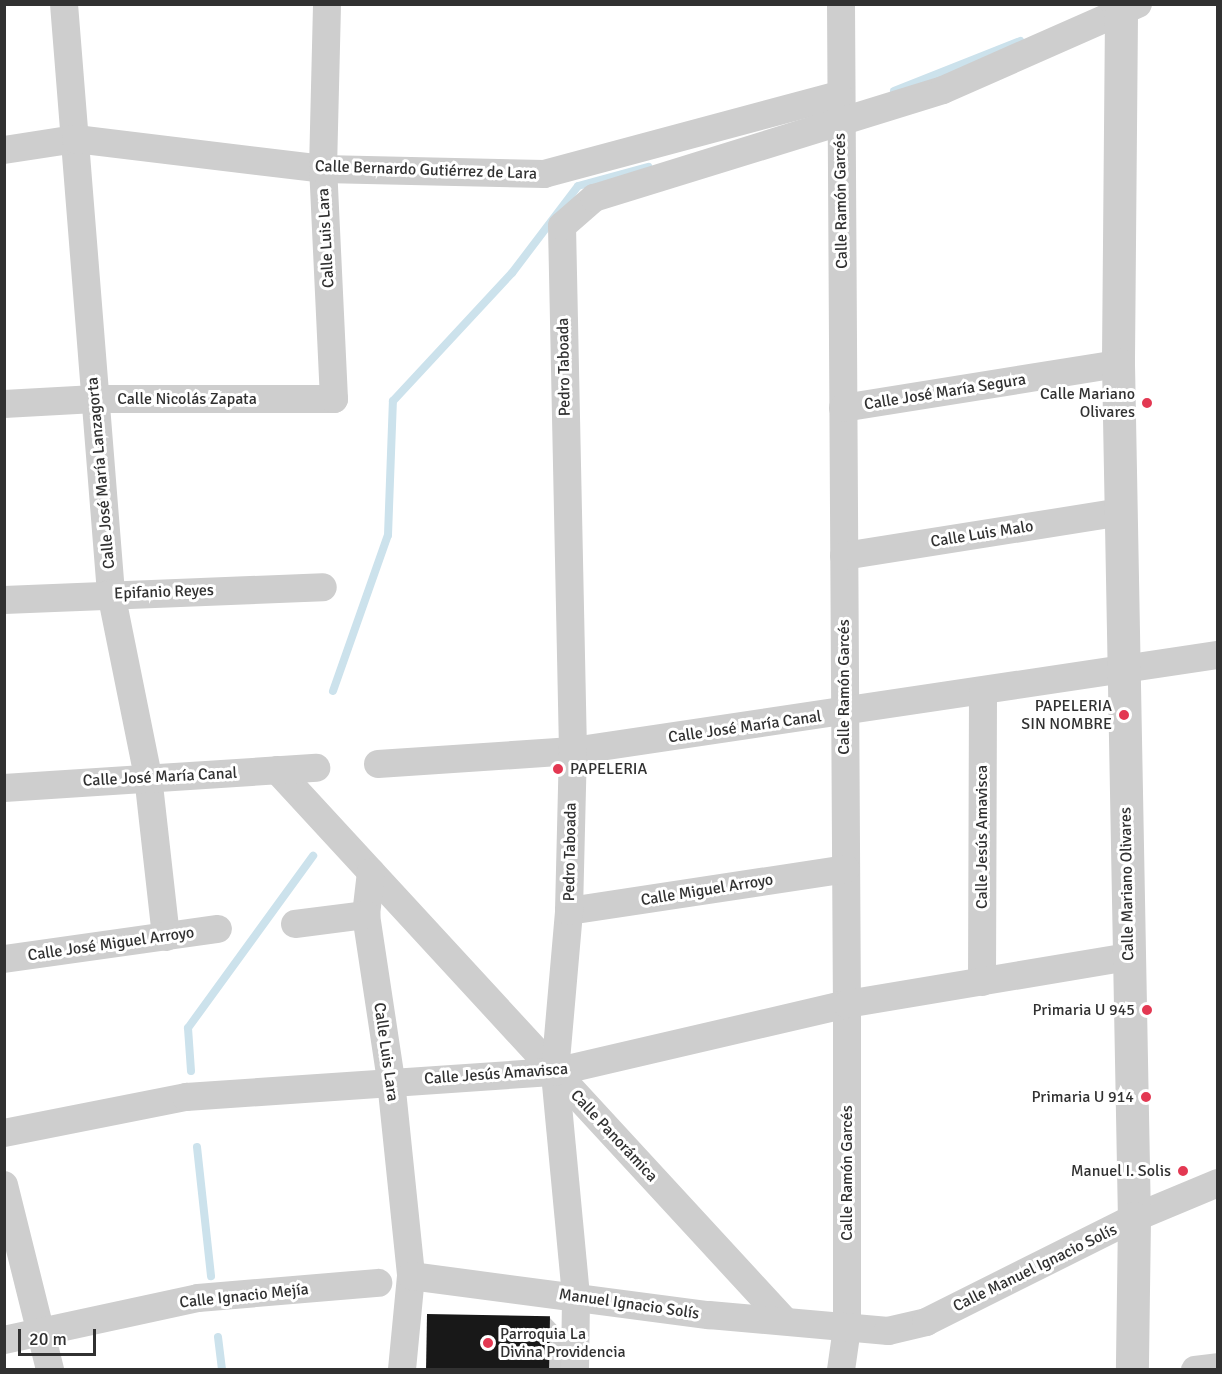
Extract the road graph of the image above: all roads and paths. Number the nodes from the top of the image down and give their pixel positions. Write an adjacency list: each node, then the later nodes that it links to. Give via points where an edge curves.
1 (64, 4): 7 (street, Calle José María Lanzagorta)
2 (327, 4): 9 (street, Calle Luis Lara)
3 (840, 4): 5 (street, Calle Ramón Garcés)
4 (1126, 8): 6 (street, via 943,90); 10 (street, Calle Mariano Olivares)
5 (839, 95): 6 (street, Calle Ramón Garcés); 9 (street, Calle Bernardo Gutiérrez de Lara, via 544,174)
6 (840, 124): 14 (street, Calle Ramón Garcés); 24 (street, Pedro Taboada, via 594,198 561,226)
7 (76, 139): 8 (street, Calle Bernardo Gutiérrez de Lara); 9 (street, Calle Bernardo Gutiérrez de Lara); 11 (street, Calle José María Lanzagorta)
8 (4, 150)
9 (323, 169): 12 (street, Calle Luis Lara)
10 (1118, 364): 14 (street, Calle José María Segura); 15 (street, Calle Mariano Olivares)
11 (95, 399): 12 (street, Calle Nicolás Zapata); 13 (street, Calle Nicolás Zapata); 18 (street, Calle José María Lanzagorta)
12 (334, 399)
13 (4, 404)
14 (843, 408): 16 (street, Calle Ramón Garcés)
15 (1121, 512): 16 (street, Calle Luis Malo); 21 (street, Calle Mariano Olivares)
16 (844, 556): 23 (street, Calle Ramón Garcés)
17 (323, 587): 18 (street, Epifanio Reyes)
18 (111, 593): 19 (street, Epifanio Reyes); 28 (street, Calle José María Lanzagorta)
19 (4, 600)
20 (1218, 655): 21 (street, Calle José María Canal)
21 (1124, 672): 22 (street, Calle José María Canal); 37 (street, Calle Mariano Olivares)
22 (982, 693): 23 (street, Calle José María Canal); 39 (street, Calle Jesús Amavisca)
23 (844, 713): 24 (street, Calle José María Canal); 30 (street, Calle Ramón Garcés)
24 (573, 751): 25 (street, Calle José María Canal); 32 (street, Pedro Taboada)
25 (378, 764)
26 (316, 768): 27 (street, Calle José María Canal)
27 (277, 770): 28 (street, Calle José María Canal); 31 (street)
28 (148, 776): 29 (street, Calle José María Canal); 36 (street, Calle José María Lanzagorta)
29 (4, 788)
30 (846, 869): 32 (street, Calle Miguel Arroyo); 40 (street, Calle Ramón Garcés)
31 (371, 872): 33 (street, Calle Luis Lara); 41 (street, Calle Panorámica)
32 (569, 911): 41 (street, Pedro Taboada)
33 (366, 915): 34 (street); 42 (street, Calle Luis Lara)
34 (295, 924)
35 (218, 929): 36 (street, Calle José Miguel Arroyo)
36 (166, 937): 38 (street, Calle José Miguel Arroyo)
37 (1128, 957): 39 (street, Calle Jesús Amavisca); 46 (street, Calle Mariano Olivares)
38 (4, 959)
39 (982, 982): 40 (street, Calle Jesús Amavisca)
40 (847, 1004): 41 (street, Calle Jesús Amavisca); 51 (street, Calle Ramón Garcés)
41 (555, 1072): 42 (street, Calle Jesús Amavisca); 49 (street, Pedro Taboada); 50 (street, Calle Panorámica)
42 (391, 1081): 43 (street, Calle Jesús Amavisca, via 186,1097); 47 (street, Calle Luis Lara)
43 (4, 1133)
44 (1218, 1183): 46 (street, Calle Manuel Ignacio Solís)
45 (4, 1185): 52 (street)
46 (1134, 1218): 51 (street, Calle Manuel Ignacio Solís, via 926,1322 888,1331); 59 (street, Calle Mariano Olivares)
47 (411, 1276): 49 (street, Manuel Ignacio Solís); 56 (street, Calle Luis Lara)
48 (378, 1283): 52 (street, Calle Ignacio Mejía, via 198,1298)
49 (576, 1296): 50 (street, Manuel Ignacio Solís, via 709,1315); 57 (street, Pedro Taboada)
50 (784, 1320): 51 (street, Manuel Ignacio Solís)
51 (847, 1328): 58 (street, Calle Ramón Garcés)
52 (41, 1330): 53 (street, Calle Ignacio Mejía); 55 (street)
53 (4, 1340)
54 (1218, 1367): 60 (street)
55 (50, 1370)
56 (402, 1370)
57 (575, 1370)
58 (841, 1370)
59 (1132, 1370)
60 (1195, 1370)

